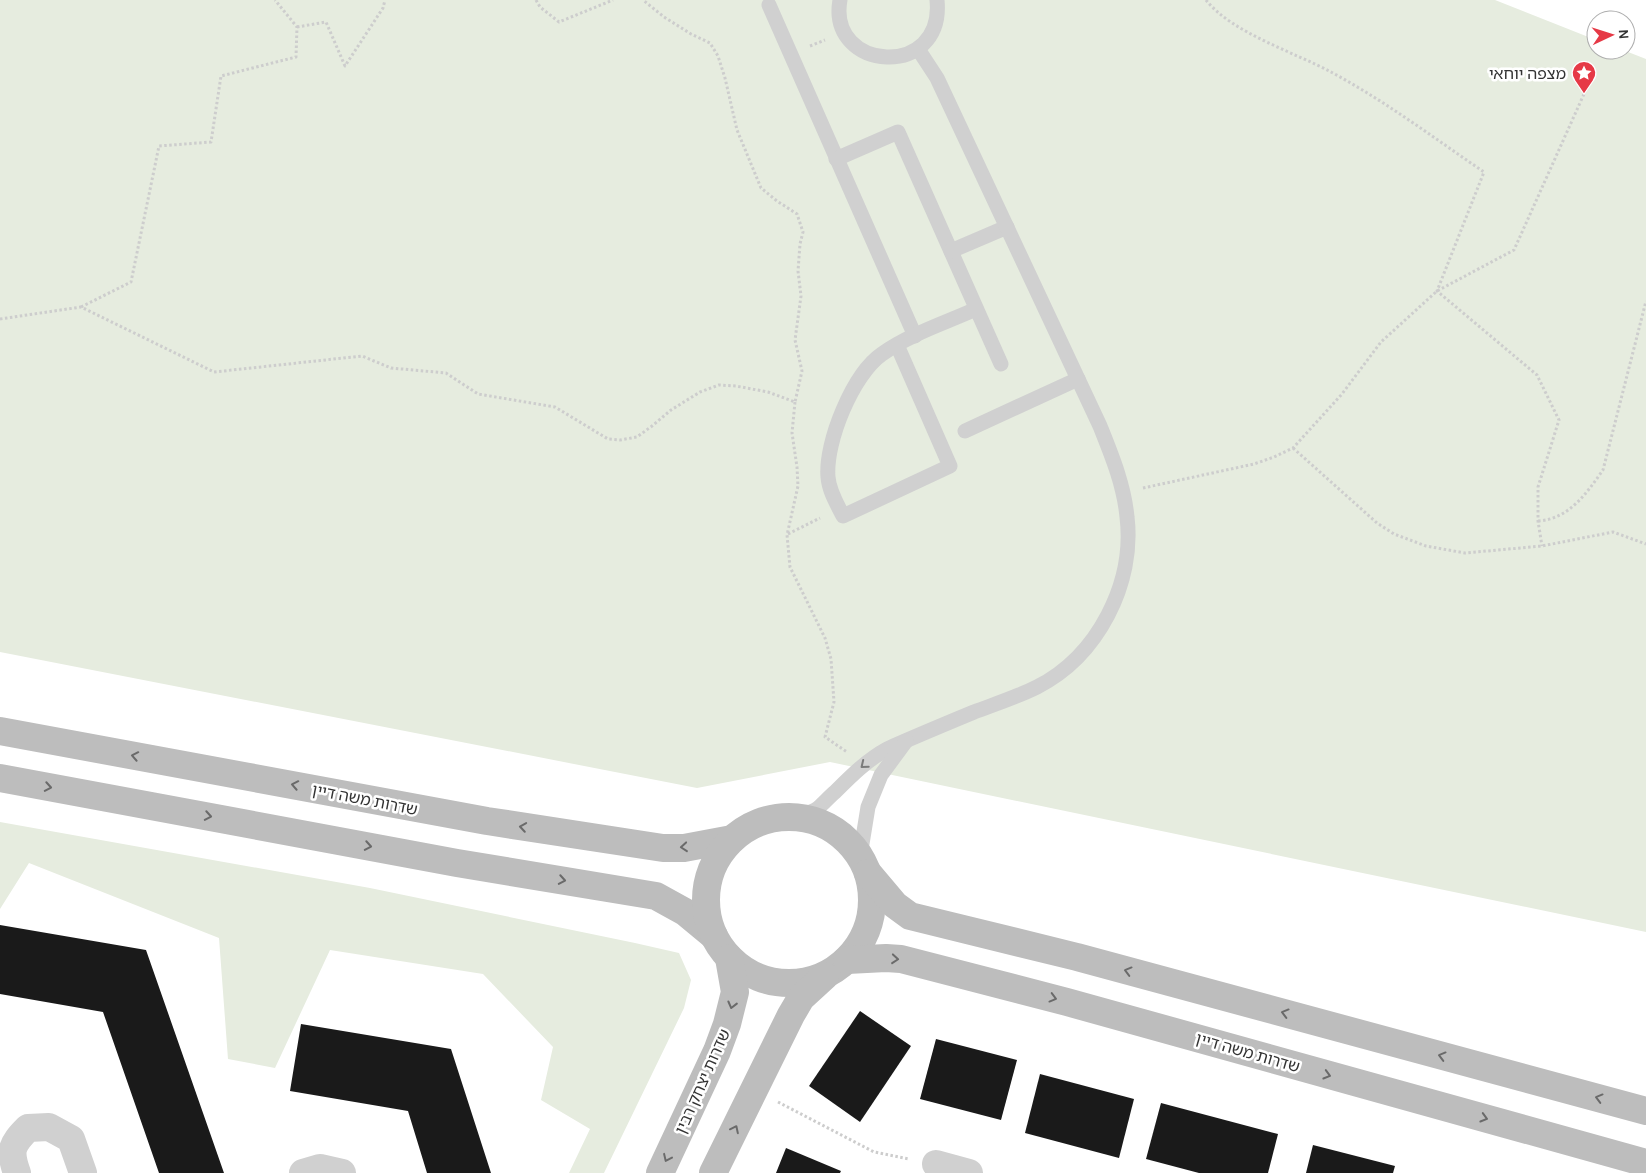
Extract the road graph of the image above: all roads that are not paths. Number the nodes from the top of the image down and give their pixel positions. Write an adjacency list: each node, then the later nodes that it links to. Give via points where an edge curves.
1 (840, 0): 4 (lane, via 844,32 864,52 891,58 905,56)
2 (937, 0): 4 (lane, via 935,26)
3 (769, 5): 5 (lane)
4 (918, 49): 6 (lane, via 937,78)
5 (836, 159): 7 (lane, via 898,132); 9 (lane)
6 (1007, 227): 7 (lane); 12 (lane)
7 (951, 251): 8 (lane)
8 (976, 309): 9 (lane); 11 (lane)
9 (915, 336): 10 (lane)
10 (897, 345): 10 (lane, via 950,466 843,516 828,478 828,460 836,428 853,388 865,371 880,355)
11 (1001, 364)
12 (1078, 379): 13 (lane); 15 (lane, via 1116,465 1123,492 1128,545 1117,596 1092,640 1057,675)
13 (966, 431)
14 (0, 731): 18 (main road, שדרות משה דיין, one-way to 14, via 684,848 663,848 486,821)
15 (906, 741): 17 (lane, one-way to 17, via 864,763 818,808); 19 (lane, via 881,775 868,807)
16 (0, 778): 20 (main road, one-way to 20, via 656,896 686,912)
17 (798, 816): 18 (main road, via 774,817 751,825); 19 (main road, via 821,822 841,834)
18 (732, 839): 20 (main road, via 716,860 707,884 707,911)
19 (864, 864): 21 (main road, via 873,896 870,920 861,942); 22 (main road, one-way to 19, via 1077,957 910,916 895,905)
20 (722, 947): 21 (main road, via 750,973 775,982 800,983); 29 (main road, שדרות יצחק רבין, one-way to 29, via 735,992 727,1024)
21 (836, 968): 23 (main road, שדרות משה דיין, one-way to 23, via 886,958 902,959); 30 (main road, one-way to 21, via 801,998)
22 (1646, 1111)
23 (1646, 1163)
24 (936, 1164): 31 (street)
25 (17, 1173): 26 (street, via 12,1160 14,1142 28,1128 49,1127 71,1139)
26 (83, 1173)
27 (303, 1173): 28 (street, via 320,1168)
28 (342, 1173)
29 (660, 1173)
30 (713, 1173)
31 (969, 1173)

